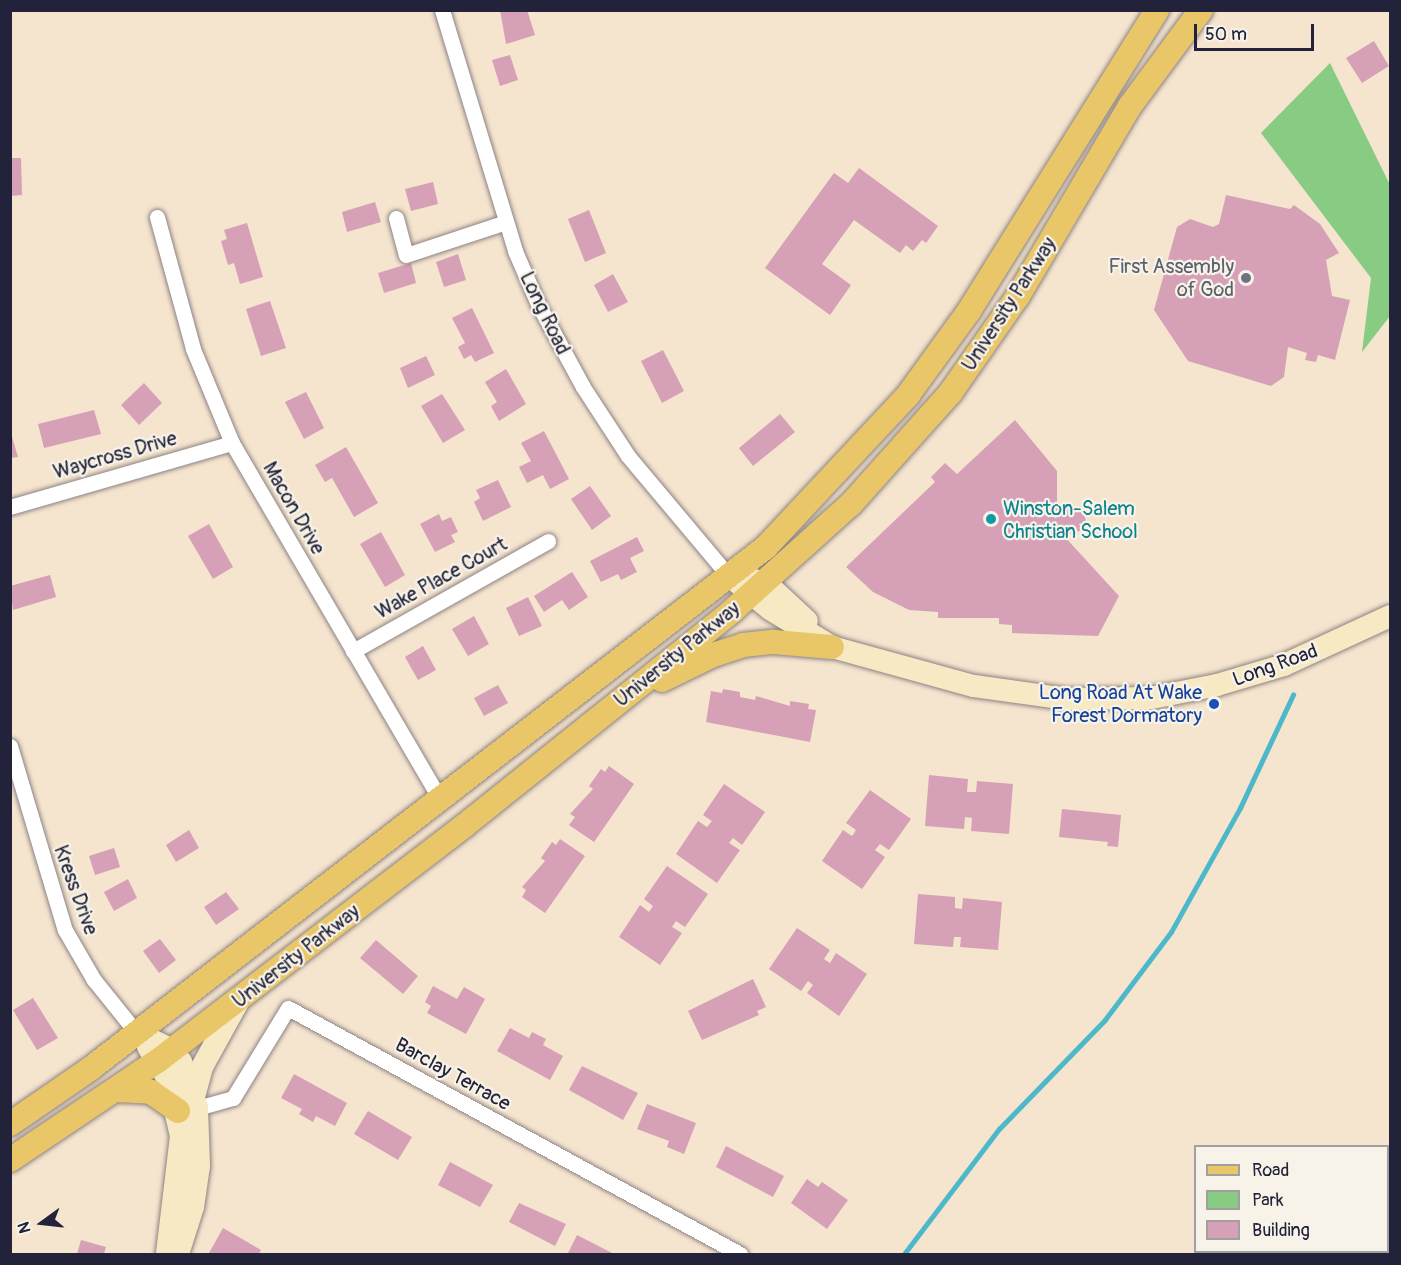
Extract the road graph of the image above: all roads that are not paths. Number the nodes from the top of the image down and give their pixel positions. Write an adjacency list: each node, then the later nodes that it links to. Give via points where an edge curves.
1 (442, 10): 6 (street, Long Road)
2 (1157, 10): 10 (main road, University Parkway, via 969,311 908,395 766,547)
3 (1201, 10): 11 (main road, University Parkway, via 1130,106 1018,296 951,392 851,504)
4 (156, 217): 7 (street, Macon Drive, via 193,349)
5 (396, 218): 6 (street, via 406,255)
6 (506, 222): 10 (street, Long Road, via 538,304 583,387 634,464)
7 (232, 443): 8 (street, Waycross Drive); 14 (street, Macon Drive)
8 (10, 507)
9 (548, 541): 14 (street, Wake Place Court)
10 (728, 575): 11 (main road, Long Road); 18 (main road, University Parkway)
11 (759, 588): 13 (main road, Long Road, via 770,609); 15 (main road, Long Road); 16 (main road, University Parkway)
12 (1390, 616): 15 (main road, Long Road, via 1262,672 1150,698 1066,699 1002,692)
13 (832, 647): 15 (main road, Long Road); 16 (main road, via 774,642 742,645 683,668 649,688)
14 (353, 651): 18 (street, Macon Drive)
15 (871, 657)
16 (630, 692): 19 (main road, University Parkway)
17 (10, 746): 20 (street, Kress Drive, via 65,930 94,980)
18 (440, 799): 20 (main road, University Parkway)
19 (239, 1000): 21 (main road, University Parkway); 23 (main road, via 202,1067)
20 (136, 1032): 21 (main road); 24 (main road, University Parkway)
21 (165, 1055): 22 (main road, University Parkway); 23 (main road)
22 (116, 1090): 23 (main road, via 151,1092); 25 (main road, University Parkway)
23 (190, 1106): 26 (main road, via 181,1136); 27 (main road, via 199,1166 193,1207); 28 (street, Barclay Terrace, via 233,1098 288,1008)
24 (10, 1124)
25 (10, 1160)
26 (167, 1254)
27 (178, 1254)
28 (740, 1254)

